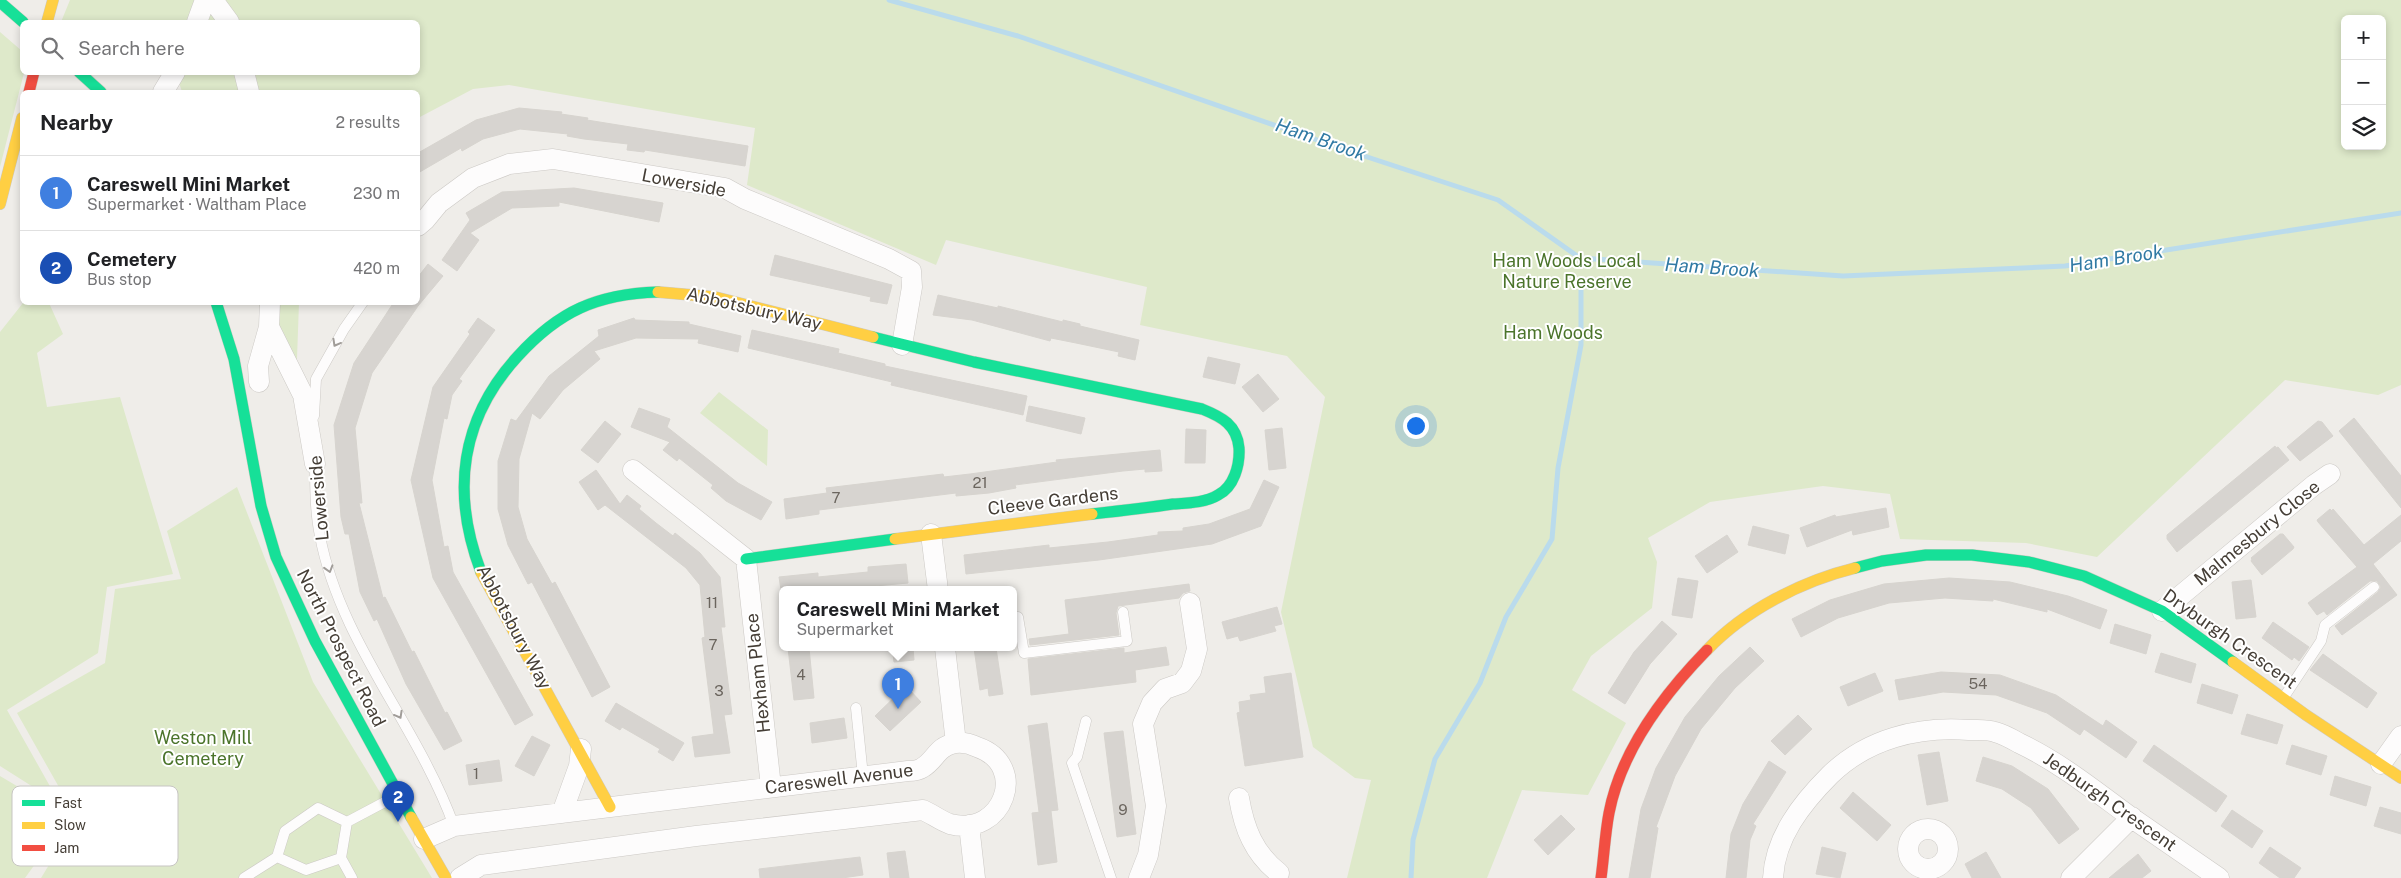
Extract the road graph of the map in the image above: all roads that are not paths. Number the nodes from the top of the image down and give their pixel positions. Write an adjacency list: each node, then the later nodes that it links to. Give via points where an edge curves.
1 (53, 0): 6 (street)
2 (205, 0): 7 (street)
3 (213, 0): 8 (street)
4 (0, 2): 5 (street)
5 (21, 20)
6 (48, 20)
7 (198, 20)
8 (228, 20)
9 (33, 75): 13 (street)
10 (82, 75): 14 (street)
11 (173, 75): 15 (street)
12 (245, 75): 16 (street)
13 (30, 90)
14 (99, 90)
15 (164, 90)
16 (248, 90)
17 (20, 126): 18 (street)
18 (0, 204)
19 (420, 224): 24 (street, Lowerside, via 439,203 473,178 509,164 552,159 725,188 911,271 912,287)
20 (217, 305): 49 (street, North Prospect Road, via 235,362 268,534 286,586)
21 (270, 305): 23 (street)
22 (360, 305): 27 (lane, Lowerside, one-way to 27, via 316,379)
23 (269, 327): 25 (street, via 258,366); 27 (street, via 304,394)
24 (902, 344): 26 (street, Abbotsbury Way, via 974,362); 44 (street, Abbotsbury Way, via 715,297 672,291 632,292 597,299 564,314 533,339 506,369 487,397 472,429 465,463 464,496 469,535 481,571)
25 (259, 382)
26 (1168, 401): 30 (street, Cleeve Gardens, via 1221,417 1234,430 1239,444 1238,461 1232,480 1220,494 1200,501)
27 (315, 464): 56 (lane, Lowerside, one-way to 56, via 320,536 338,598 443,796)
28 (632, 470): 31 (street)
29 (2330, 474): 35 (street, Malmesbury Close)
30 (931, 534): 31 (street, Cleeve Gardens); 32 (street)
31 (746, 559): 48 (street, Hexham Place)
32 (938, 586)
33 (2374, 588): 39 (lane, via 2325,625 2321,641)
34 (1190, 604): 68 (street, via 1197,649 1191,671 1182,683 1165,689 1152,703 1143,724 1156,806 1148,855)
35 (2162, 611): 39 (street, Dryburgh Crescent); 69 (street, Dryburgh Crescent, via 2084,576 2029,562 1972,555 1926,555 1882,561 1823,576 1766,605 1720,636 1688,669 1655,712 1622,771 1609,812)
36 (1123, 612): 37 (lane, via 1127,641 1024,654)
37 (1018, 617)
38 (945, 651): 43 (street)
39 (2283, 698): 45 (street, Dryburgh Crescent)
40 (856, 708): 46 (lane)
41 (1086, 720): 67 (lane, via 1077,757 1072,763)
42 (2401, 736): 45 (street)
43 (956, 743): 46 (street, Careswell Avenue, via 940,749 922,768); 55 (street, via 984,749 1000,763 1005,776 1006,792 1000,806 988,818)
44 (581, 749): 51 (street, Abbotsbury Way); 52 (street, via 579,766)
45 (2381, 764): 47 (street, Dryburgh Crescent)
46 (863, 776): 48 (street, Careswell Avenue)
47 (2401, 778)
48 (771, 787): 51 (street, Careswell Avenue)
49 (399, 794): 54 (lane); 57 (street, North Prospect Road)
50 (1239, 798): 60 (street, via 1245,827)
51 (610, 807): 52 (street, Careswell Avenue)
52 (562, 813): 56 (street, Careswell Avenue)
53 (2132, 817): 70 (street, Jedburgh Crescent, via 2096,788 2044,755 1995,732 1932,729 1880,741 1858,752 1837,769 1797,813 1781,841 1773,864); 71 (street); 72 (street, Jedburgh Crescent)
54 (347, 822): 58 (lane, via 318,808 284,831); 59 (lane)
55 (969, 825): 65 (street, via 950,824 923,810 481,865); 66 (street)
56 (454, 826): 57 (street, Careswell Avenue)
57 (424, 839): 64 (street, North Prospect Road)
58 (277, 857): 61 (lane); 62 (lane)
59 (341, 858): 61 (lane); 63 (lane)
60 (1268, 872)
61 (306, 874)
62 (244, 878)
63 (352, 878)
64 (446, 878)
65 (460, 878)
66 (975, 878)
67 (1111, 878)
68 (1139, 878)
69 (1602, 878)
70 (1773, 878)
71 (2071, 878)
72 (2219, 878)

